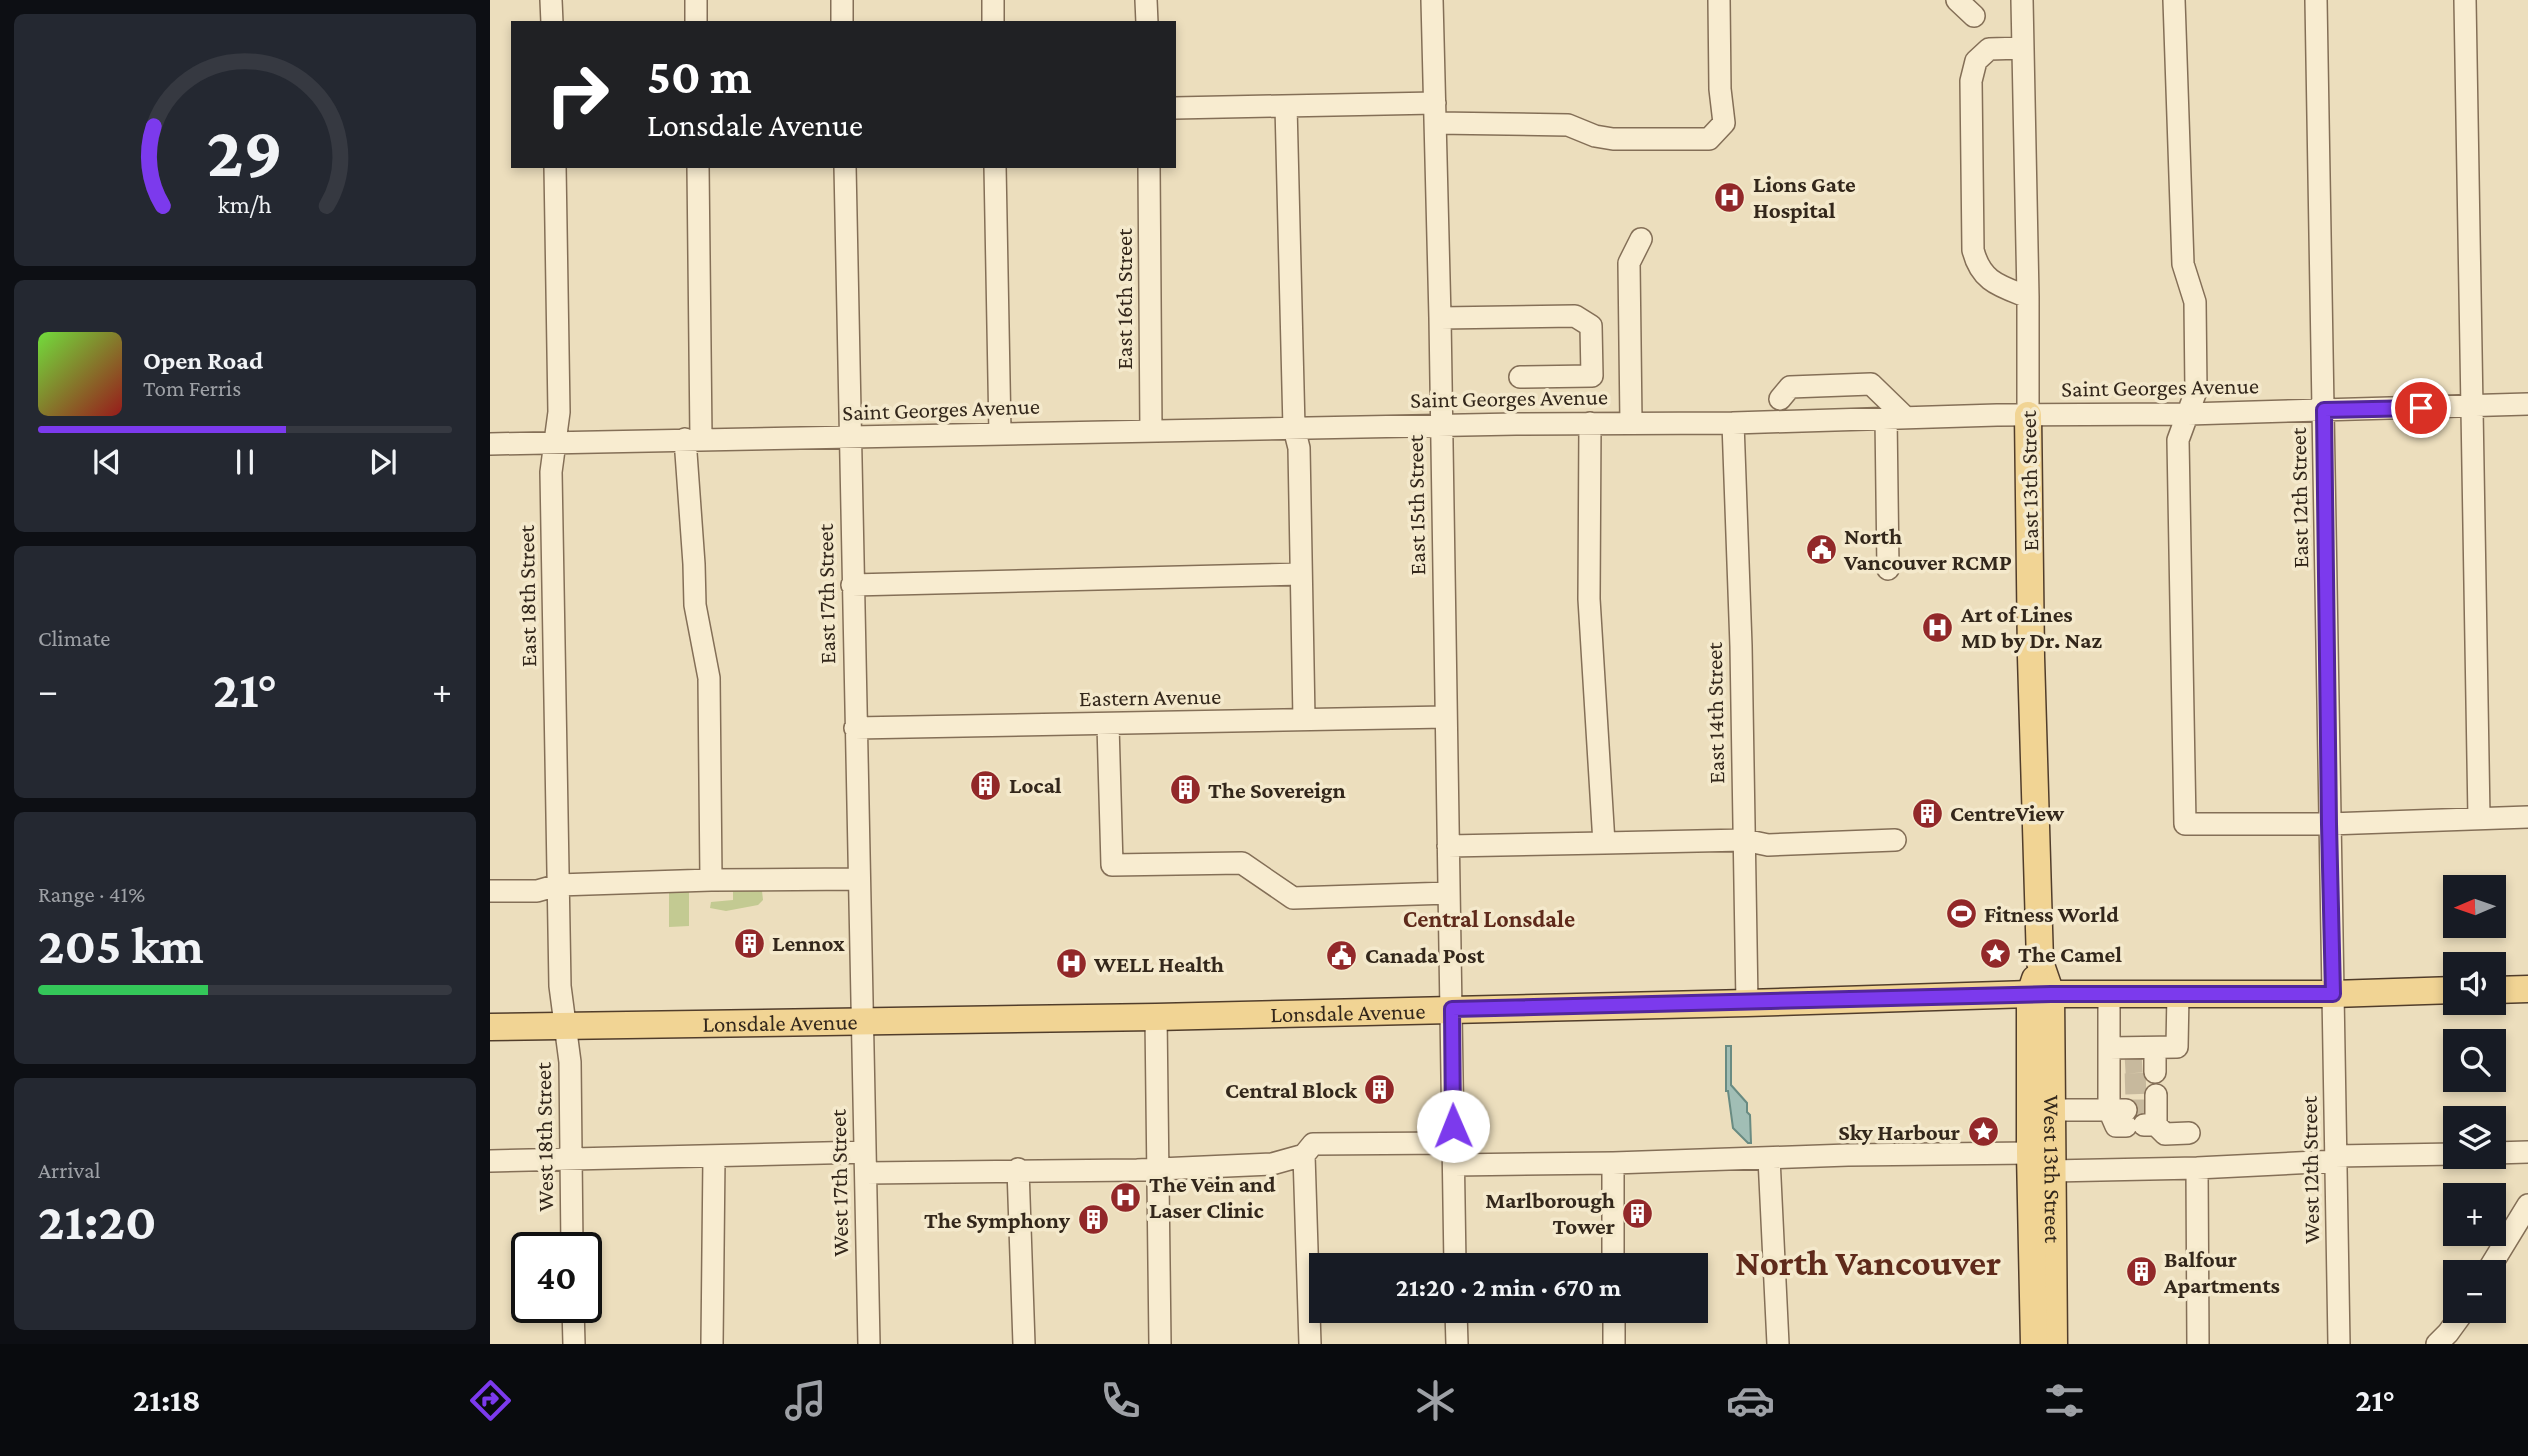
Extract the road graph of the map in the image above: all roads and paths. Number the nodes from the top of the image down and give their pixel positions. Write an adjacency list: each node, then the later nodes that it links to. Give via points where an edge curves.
1 (551, 0): 14 (street)
2 (696, 0): 15 (street)
3 (842, 0): 16 (street)
4 (993, 0): 17 (street)
5 (1146, 0): 18 (street)
6 (1432, 0): 22 (street, East 15th Street)
7 (1719, 0): 22 (street, via 1724,123 1709,139 1630,141 1595,136 1568,125)
8 (1958, 0): 13 (street)
9 (2022, 0): 19 (street, East 13th Street)
10 (2174, 0): 36 (street, via 2183,264 2195,302 2196,391)
11 (2316, 0): 35 (street, East 12th Street)
12 (2465, 0): 34 (street)
13 (1974, 16)
14 (552, 21)
15 (696, 21)
16 (842, 21)
17 (993, 21)
18 (1147, 21)
19 (2023, 48): 29 (street, East 13th Street); 29 (street, via 1989,49 1976,61 1971,81 1972,250 1986,277)
20 (1286, 106): 21 (street); 22 (street); 43 (street)
21 (1176, 108)
22 (1436, 113): 30 (street, East 15th Street)
23 (555, 168): 48 (street, East 18th Street, via 559,412)
24 (698, 168): 47 (street)
25 (845, 168): 46 (street, East 17th Street)
26 (995, 168): 45 (street)
27 (1149, 168): 44 (street, East 16th Street)
28 (1641, 239): 40 (street, via 1629,263)
29 (2028, 296): 37 (street, East 13th Street)
30 (1440, 318): 31 (street, via 1575,316 1591,326 1592,376); 42 (street, East 15th Street)
31 (1520, 377)
32 (1780, 399): 38 (street, via 1790,387 1871,384)
33 (2528, 404): 34 (street, Saint Georges Avenue)
34 (2472, 406): 35 (street, Saint Georges Avenue); 58 (street)
35 (2324, 410): 36 (street, Saint Georges Avenue); 59 (street, East 12th Street)
36 (2188, 414): 37 (street, Saint Georges Avenue); 59 (street, via 2178,440 2185,824)
37 (2028, 415): 38 (street, Saint Georges Avenue); 73 (main road, East 13th Street)
38 (1895, 417): 41 (street, Saint Georges Avenue); 50 (street)
39 (1590, 423): 40 (street, Saint Georges Avenue); 42 (street, Saint Georges Avenue); 62 (street, via 1589,599)
40 (1631, 423): 41 (street, Saint Georges Avenue)
41 (1733, 423): 60 (street, East 14th Street)
42 (1442, 425): 43 (street, Saint Georges Avenue); 53 (street, East 15th Street)
43 (1294, 428): 44 (street, Saint Georges Avenue); 51 (street, via 1299,448)
44 (1151, 431): 45 (street, Saint Georges Avenue)
45 (1000, 433): 46 (street, Saint Georges Avenue)
46 (850, 438): 47 (street, Saint Georges Avenue); 52 (street, East 17th Street)
47 (693, 439): 48 (street, Saint Georges Avenue); 65 (street, via 695,605 709,678)
48 (554, 443): 49 (street, Saint Georges Avenue); 66 (street, East 18th Street)
49 (490, 444)
50 (1888, 569)
51 (1301, 574): 52 (street); 54 (street)
52 (852, 585): 56 (street, East 17th Street)
53 (1445, 717): 54 (street, Eastern Avenue); 63 (street, East 15th Street)
54 (1304, 719): 55 (street, Eastern Avenue)
55 (1108, 725): 56 (street, Eastern Avenue); 68 (street, via 1112,865 1242,863 1293,898)
56 (855, 728): 64 (street, East 17th Street)
57 (2528, 817): 58 (street)
58 (2479, 818): 59 (street)
59 (2329, 824): 75 (street, East 12th Street)
60 (1744, 840): 61 (street, via 1768,845); 62 (street); 76 (street, East 14th Street)
61 (1895, 840)
62 (1604, 843): 63 (street)
63 (1448, 846): 68 (street, East 15th Street)
64 (858, 879): 65 (street); 79 (street, East 17th Street)
65 (711, 880): 66 (street)
66 (558, 885): 67 (street, via 537,891); 80 (street, East 18th Street, via 560,986)
67 (490, 891)
68 (1449, 893): 77 (street, East 15th Street)
69 (2528, 989): 71 (main road)
70 (2443, 990): 75 (main road, Lonsdale Avenue)
71 (2506, 990)
72 (2109, 993): 73 (main road, Lonsdale Avenue); 74 (main road, Lonsdale Avenue); 82 (street)
73 (2040, 994): 76 (main road, Lonsdale Avenue); 83 (main road, West 13th Street); 88 (main road, West 13th Street)
74 (2178, 994): 75 (main road, Lonsdale Avenue); 82 (street, via 2178,1047)
75 (2333, 994): 95 (street, West 12th Street)
76 (1747, 1003): 77 (main road, Lonsdale Avenue)
77 (1452, 1009): 78 (main road, Lonsdale Avenue); 86 (street, East 15th Street)
78 (1156, 1017): 79 (main road, Lonsdale Avenue); 102 (street)
79 (862, 1021): 80 (main road, Lonsdale Avenue); 97 (street, West 17th Street)
80 (566, 1026): 81 (main road, Lonsdale Avenue); 94 (street, West 18th Street)
81 (490, 1027)
82 (2132, 1065): 84 (street)
83 (2051, 1110): 84 (street); 103 (main road, West 13th Street)
84 (2139, 1114): 85 (street, via 2165,1134)
85 (2189, 1133)
86 (1453, 1143): 90 (street, via 1313,1144); 99 (street, East 15th Street)
87 (2528, 1152): 89 (street)
88 (2030, 1153): 93 (street); 122 (main road, West 13th Street)
89 (2506, 1153)
90 (1304, 1155): 102 (street, via 1272,1164); 118 (street)
91 (2443, 1155): 95 (street)
92 (714, 1157): 94 (street); 97 (street); 114 (street)
93 (1769, 1158): 98 (street); 121 (street)
94 (571, 1159): 96 (street); 105 (street, West 18th Street)
95 (2336, 1159): 100 (street); 125 (street, West 12th Street)
96 (490, 1161)
97 (865, 1163): 101 (street); 115 (street, West 17th Street)
98 (1612, 1163): 99 (street); 107 (street)
99 (1454, 1165): 106 (street, East 15th Street)
100 (2197, 1168): 103 (street); 124 (street)
101 (1018, 1169): 102 (street); 116 (street)
102 (1157, 1169): 117 (street)
103 (2052, 1171): 123 (main road, West 13th Street)
104 (2528, 1205): 108 (street)
105 (572, 1232)
106 (1455, 1253)
107 (1613, 1253)
108 (2494, 1260)
109 (573, 1323): 113 (street)
110 (1456, 1323): 119 (street)
111 (1614, 1323): 120 (street)
112 (2454, 1323): 126 (street)
113 (574, 1344)
114 (712, 1344)
115 (869, 1344)
116 (1024, 1344)
117 (1160, 1344)
118 (1310, 1344)
119 (1457, 1344)
120 (1614, 1344)
121 (1778, 1344)
122 (2035, 1344)
123 (2054, 1344)
124 (2198, 1344)
125 (2339, 1344)
126 (2437, 1344)

